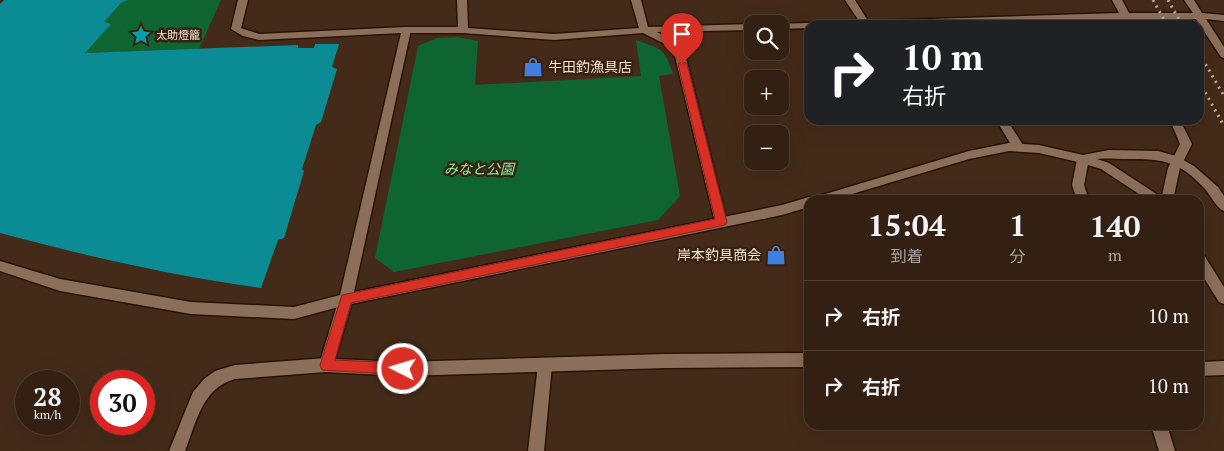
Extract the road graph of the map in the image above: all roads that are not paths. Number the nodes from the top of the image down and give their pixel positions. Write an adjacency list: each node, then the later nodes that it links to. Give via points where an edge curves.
1 (243, 0): 17 (street, via 236,29 259,37)
2 (462, 0): 18 (street)
3 (636, 0): 19 (street)
4 (850, 0): 9 (street)
5 (1117, 0): 10 (street)
6 (1188, 0): 7 (street)
7 (1198, 16): 8 (street); 11 (street); 12 (street)
8 (1224, 18)
9 (863, 20)
10 (1127, 20)
11 (1142, 20)
12 (1201, 20)
13 (804, 25): 15 (street)
14 (1204, 25): 20 (street)
15 (789, 26)
16 (744, 27): 19 (street)
17 (406, 30): 18 (street); 36 (street)
18 (463, 30): 19 (street, via 554,37)
19 (644, 30): 32 (street, via 678,46)
20 (1224, 55)
21 (1004, 125): 23 (street)
22 (1177, 125): 25 (street, via 1186,144)
23 (1019, 148): 24 (street); 26 (street, via 969,155)
24 (1083, 159): 25 (street, via 1104,154 1164,156); 27 (street, via 1078,185); 28 (street, via 1105,166)
25 (1177, 162): 29 (street); 31 (street, via 1200,176 1218,194)
26 (834, 195)
27 (1081, 195)
28 (1149, 195)
29 (1168, 195)
30 (804, 203): 32 (street)
31 (1224, 206)
32 (721, 222): 36 (street)
33 (0, 266): 36 (street, via 60,286 192,308 294,313)
34 (1204, 267): 35 (street)
35 (1224, 298)
36 (346, 299): 38 (street)
37 (804, 360): 39 (street)
38 (326, 365): 39 (street, via 403,369); 43 (street, via 220,376 198,397)
39 (545, 365): 44 (street)
40 (1224, 368): 41 (street)
41 (1204, 369)
42 (1161, 430): 45 (street)
43 (177, 451)
44 (536, 451)
45 (1167, 451)

